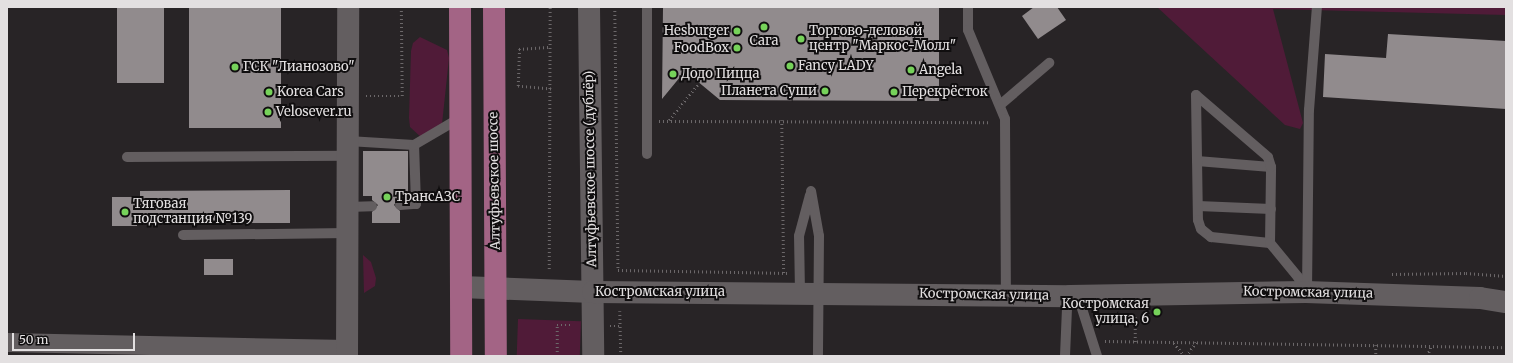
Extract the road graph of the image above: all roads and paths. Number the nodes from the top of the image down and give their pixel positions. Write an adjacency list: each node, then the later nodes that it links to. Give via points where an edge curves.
1 (348, 7): 15 (street)
2 (401, 7): 15 (path, via 402,96)
3 (460, 7): 17 (main road)
4 (494, 7): 39 (main road, Алтуфьевское шоссе)
5 (550, 7): 11 (path)
6 (589, 7): 40 (street, Алтуфьевское шоссе (дублёр))
7 (615, 7): 41 (path)
8 (646, 7): 24 (lane)
9 (968, 7): 16 (lane, via 968,30)
10 (1318, 7): 43 (lane, via 1309,110)
11 (551, 47): 14 (path); 14 (path, via 519,48 518,86)
12 (1049, 63): 16 (lane)
13 (699, 83): 20 (path)
14 (551, 89): 36 (path)
15 (348, 96): 23 (street)
16 (1000, 105): 44 (lane, via 1005,119)
17 (460, 118): 22 (lane); 38 (main road)
18 (782, 120): 20 (path); 21 (path); 37 (path)
19 (658, 121): 20 (path)
20 (669, 121)
21 (990, 122)
22 (414, 145): 23 (lane); 28 (lane, via 416,204)
23 (348, 149): 25 (lane); 29 (street)
24 (647, 154)
25 (127, 157)
26 (1197, 161): 27 (lane); 27 (lane, via 1196,95 1261,149); 31 (lane)
27 (1272, 167): 32 (lane)
28 (400, 205)
29 (348, 206): 30 (lane); 33 (street)
30 (372, 206)
31 (1198, 206): 32 (lane); 35 (lane, via 1201,230 1211,237)
32 (1271, 209): 35 (lane)
33 (348, 233): 34 (lane); 56 (street)
34 (183, 235)
35 (1270, 242): 43 (lane, via 1298,277)
36 (549, 269)
37 (784, 273)
38 (461, 287): 39 (street, Костромская улица); 57 (main road)
39 (496, 289): 40 (street, Костромская улица); 58 (main road, Алтуфьевское шоссе)
40 (593, 292): 41 (street, Костромская улица); 60 (street, Алтуфьевское шоссе (дублёр))
41 (618, 292): 42 (street, Костромская улица); 61 (path)
42 (809, 292): 42 (lane, via 819,236 811,191 799,236); 44 (street, Костромская улица); 62 (lane)
43 (1306, 292): 45 (street, Костромская улица); 46 (street, Костромская улица, via 1480,298)
44 (1006, 295): 45 (street, Костромская улица)
45 (1074, 296): 48 (lane); 63 (lane, via 1067,308)
46 (1506, 302)
47 (557, 325): 59 (path)
48 (1092, 341): 50 (path); 64 (lane)
49 (7, 342): 55 (street)
50 (1174, 342): 51 (path); 65 (path)
51 (1196, 342): 52 (path); 65 (path)
52 (1376, 345): 53 (path); 66 (path)
53 (1431, 346): 54 (path); 67 (path)
54 (1506, 347)
55 (313, 352): 56 (street)
56 (347, 352)
57 (461, 356)
58 (496, 356)
59 (557, 356)
60 (593, 356)
61 (621, 356)
62 (818, 356)
63 (1065, 356)
64 (1097, 356)
65 (1186, 356)
66 (1376, 356)
67 (1427, 356)

